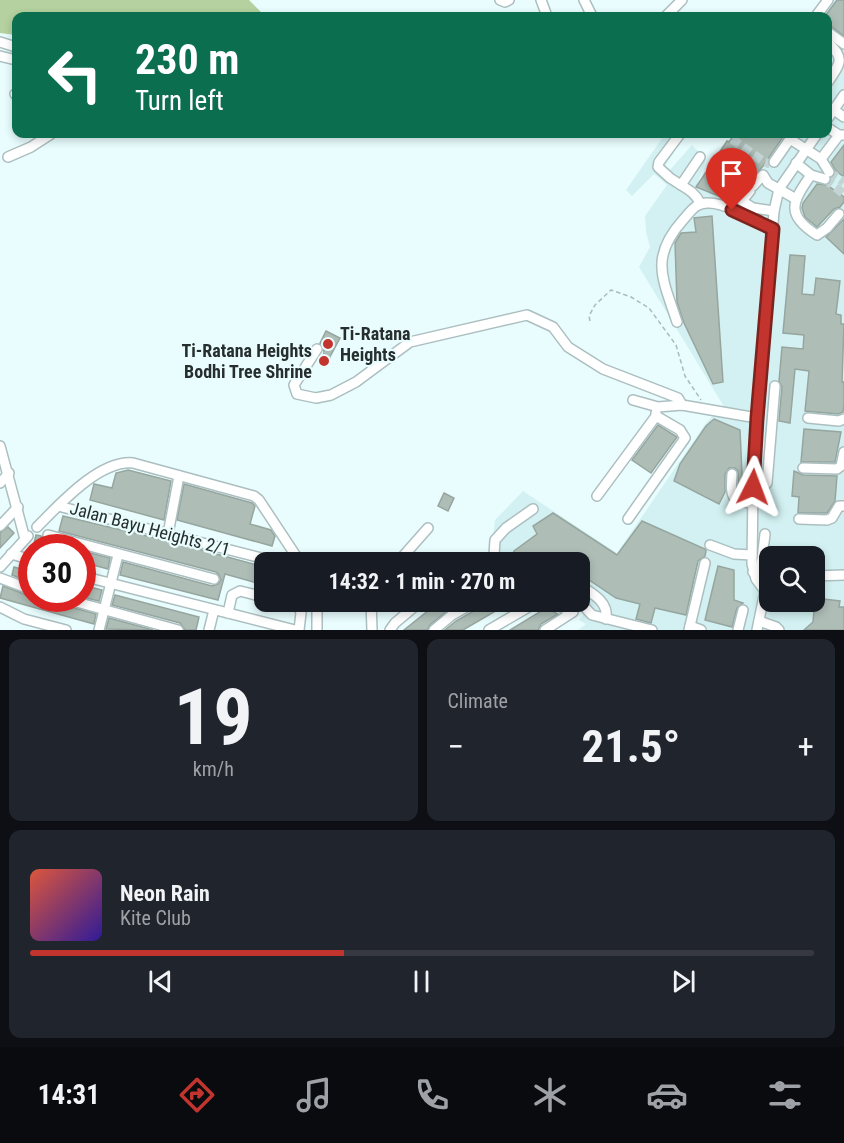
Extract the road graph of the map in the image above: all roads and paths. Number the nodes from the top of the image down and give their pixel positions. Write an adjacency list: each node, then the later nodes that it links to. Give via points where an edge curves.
1 (500, 0): 2 (street)
2 (509, 0)
3 (832, 45): 4 (street, via 842,51)
4 (843, 61): 5 (street)
5 (832, 76)
6 (844, 95): 7 (street)
7 (832, 108)
8 (841, 135): 17 (street)
9 (45, 138): 15 (street)
10 (677, 138): 21 (street, via 658,167)
11 (789, 138): 19 (street, via 772,163)
12 (791, 138): 14 (street)
13 (814, 138): 14 (street)
14 (806, 149): 17 (street); 18 (street)
15 (8, 157)
16 (700, 157): 21 (street)
17 (820, 159): 20 (street, via 827,175)
18 (796, 163): 19 (street); 20 (street)
19 (788, 173): 22 (street)
20 (811, 175): 23 (street)
21 (681, 184): 24 (street)
22 (779, 189): 23 (street); 25 (street); 25 (street, via 763,175 742,201 753,208)
23 (796, 199): 26 (street, via 796,218 817,235)
24 (700, 203): 27 (street, via 712,203); 29 (street, via 674,230 662,252 662,278)
25 (774, 212): 27 (street)
26 (839, 214)
27 (773, 229): 37 (street)
28 (590, 321): 35 (path, via 595,305 611,290 649,308 676,345 685,376)
29 (677, 322)
30 (317, 350): 31 (path); 34 (street, via 294,385 297,394 304,397 331,395 356,382 410,342 527,315 553,327 568,347 603,369 678,398)
31 (329, 359)
32 (775, 386): 47 (street, via 767,483)
33 (633, 400): 36 (street)
34 (682, 405): 35 (street); 36 (street)
35 (706, 410): 37 (street)
36 (657, 412): 48 (street); 54 (street, via 685,438)
37 (757, 418): 47 (street)
38 (808, 418): 39 (street)
39 (844, 419)
40 (0, 446): 43 (street)
41 (844, 453): 42 (street, via 837,469)
42 (803, 468)
43 (9, 473): 46 (street); 52 (street)
44 (732, 474): 49 (street, via 733,497 738,502)
45 (179, 476): 50 (street, via 133,463 115,464 72,490); 59 (street); 63 (street, via 254,496)
46 (0, 483)
47 (753, 487): 49 (street)
48 (597, 496)
49 (753, 503): 68 (street)
50 (58, 506): 58 (street); 59 (street, Jalan Bayu Heights 2/1)
51 (844, 506): 55 (street, via 839,506 827,520)
52 (18, 507): 56 (street); 58 (street)
53 (533, 508): 65 (street, via 495,540)
54 (628, 519)
55 (799, 519)
56 (0, 526)
57 (428, 528): 64 (street)
58 (30, 533): 66 (street)
59 (168, 534): 70 (street, Jalan Bayu Heights 2/1)
60 (765, 534): 73 (street, via 759,569)
61 (710, 545): 68 (street, via 734,554)
62 (96, 549): 67 (street)
63 (293, 552)
64 (407, 552)
65 (494, 552)
66 (11, 554): 69 (street); 72 (street)
67 (118, 555): 77 (street); 80 (street)
68 (752, 555): 73 (street)
69 (18, 556)
70 (254, 556)
71 (705, 563): 100 (street)
72 (0, 567)
73 (753, 572): 79 (street)
74 (844, 575): 75 (street)
75 (825, 576)
76 (0, 578): 81 (street)
77 (214, 579)
78 (96, 580): 80 (street)
79 (759, 581)
80 (111, 584): 86 (street); 88 (street)
81 (18, 585)
82 (590, 593): 98 (street, via 602,601)
83 (254, 594): 97 (street, via 240,591 232,595)
84 (0, 607): 101 (street, via 24,619)
85 (96, 609): 88 (street)
86 (214, 610): 97 (street); 104 (street)
87 (743, 610): 114 (street)
88 (104, 611): 102 (street); 103 (street)
89 (301, 612): 105 (street)
90 (317, 612): 106 (street)
91 (371, 612): 107 (street)
92 (408, 612): 108 (street)
93 (457, 612): 109 (street)
94 (520, 612): 110 (street)
95 (573, 612): 111 (street)
96 (589, 612): 98 (street)
97 (228, 613): 105 (street)
98 (606, 619): 112 (street)
99 (758, 626): 115 (street)
100 (689, 628): 113 (street)
101 (66, 630)
102 (99, 630)
103 (178, 630)
104 (209, 630)
105 (297, 630)
106 (317, 630)
107 (372, 630)
108 (390, 630)
109 (434, 630)
110 (489, 630)
111 (545, 630)
112 (652, 630)
113 (701, 630)
114 (738, 630)
115 (779, 630)

